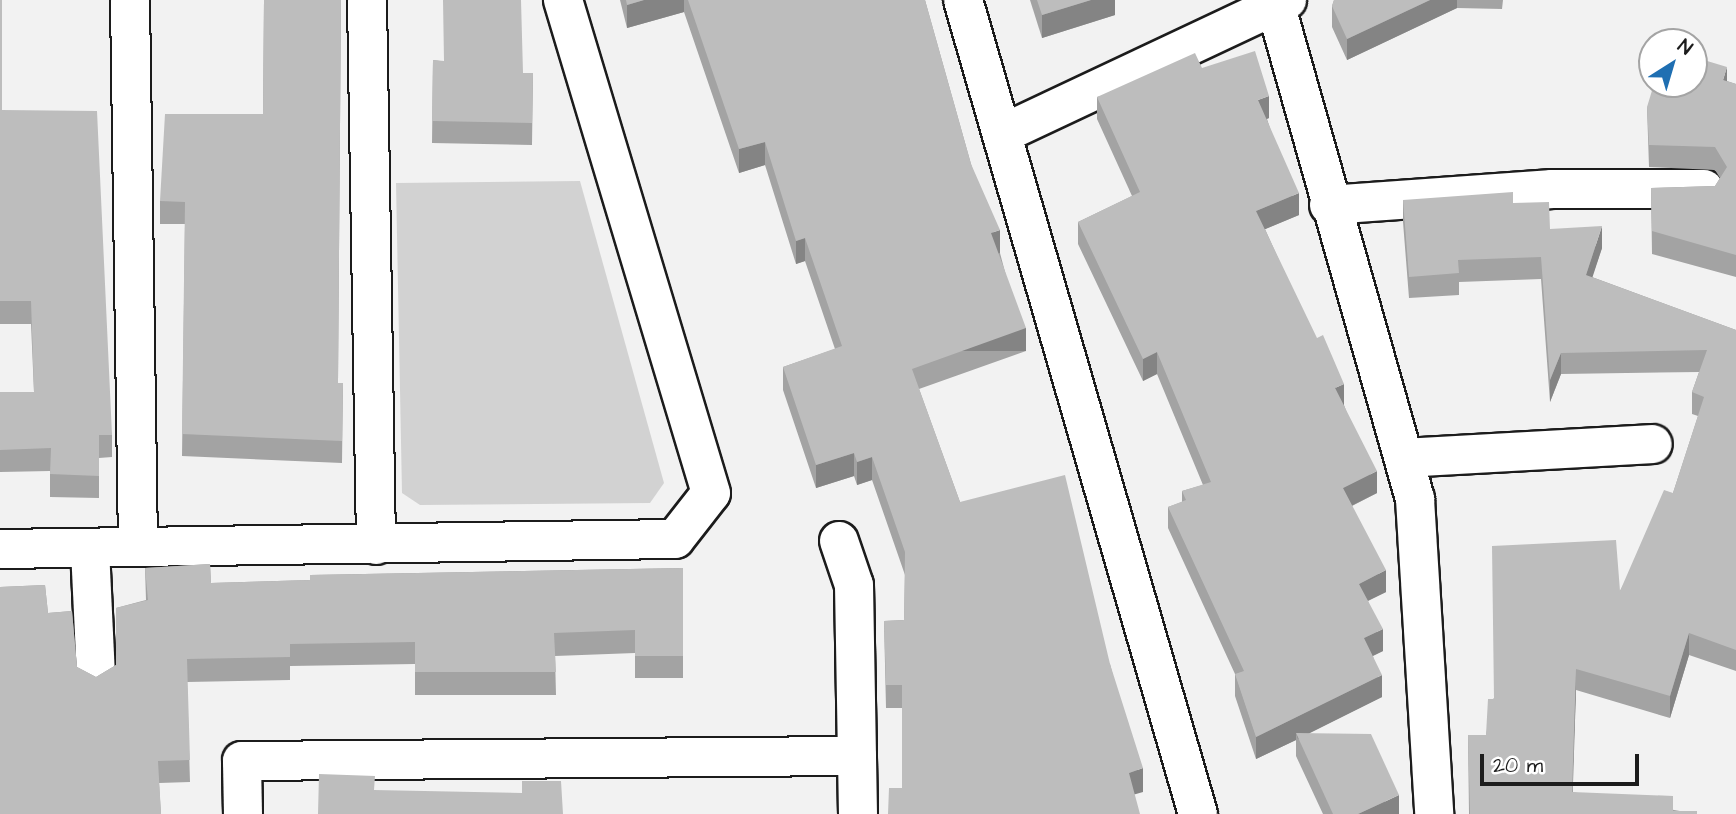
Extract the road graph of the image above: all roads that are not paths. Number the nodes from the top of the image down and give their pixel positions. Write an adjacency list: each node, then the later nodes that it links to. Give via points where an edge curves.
1 (130, 0): 13 (street)
2 (367, 0): 12 (street)
3 (563, 0): 12 (street, via 711,493 675,539)
4 (963, 0): 6 (street)
5 (1278, 2): 6 (street); 8 (street)
6 (1002, 134): 20 (street)
7 (1706, 190): 8 (street, via 1552,189)
8 (1329, 205): 10 (street)
9 (1653, 444): 10 (street)
10 (1404, 458): 21 (street, via 1415,499)
11 (839, 541): 17 (street, via 855,585)
12 (376, 545): 13 (street)
13 (138, 547): 15 (street)
14 (0, 548): 15 (street)
15 (90, 549): 16 (street)
16 (96, 678)
17 (856, 756): 18 (street, via 242,761); 19 (street)
18 (243, 814)
19 (858, 814)
20 (1198, 814)
21 (1434, 814)

